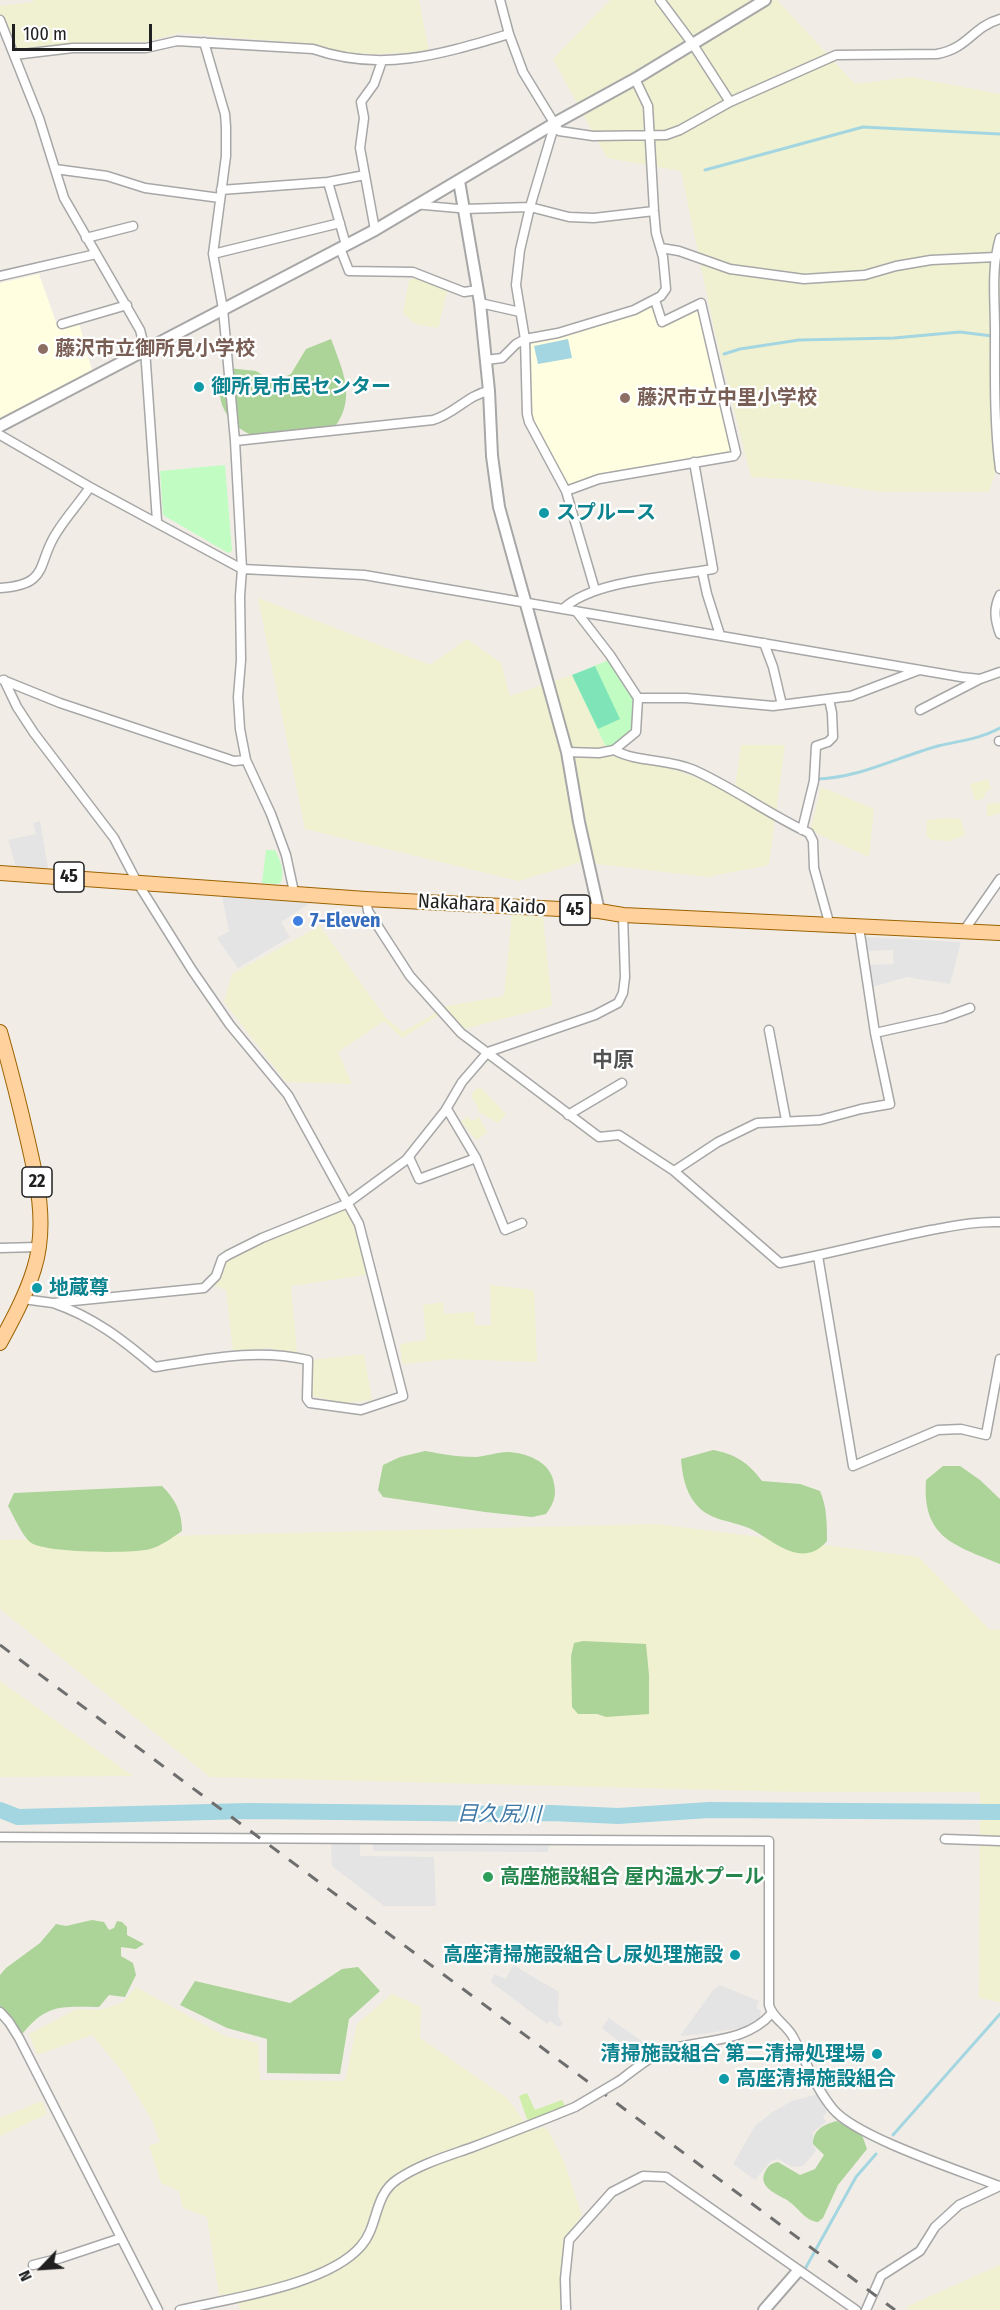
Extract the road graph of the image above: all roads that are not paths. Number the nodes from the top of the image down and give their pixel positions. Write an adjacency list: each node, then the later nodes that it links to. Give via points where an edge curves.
1 (500, 0): 6 (street)
2 (660, 0): 8 (street)
3 (765, 0): 8 (street)
4 (1000, 19): 13 (street, via 983,26 964,44 948,52 836,55)
5 (0, 20): 10 (street)
6 (508, 34): 11 (street, via 411,60); 14 (street, via 523,72)
7 (204, 42): 10 (street); 11 (street, via 313,49 332,56); 20 (street, via 225,114 226,156)
8 (692, 43): 12 (street); 13 (street)
9 (0, 52): 10 (street)
10 (13, 53): 16 (street)
11 (382, 61): 17 (street, via 374,84 361,102 364,118 360,148)
12 (635, 79): 14 (street); 15 (street, via 648,106)
13 (730, 102): 15 (street, via 680,130)
14 (555, 123): 15 (street, via 560,131 579,135); 18 (street); 22 (street)
15 (651, 136): 24 (street)
16 (55, 169): 20 (street, via 107,176 145,188); 28 (street, via 64,198)
17 (365, 175): 19 (street); 27 (street)
18 (459, 181): 21 (street); 23 (street)
19 (328, 182): 20 (street); 25 (street)
20 (221, 194): 33 (street)
21 (419, 205): 23 (street); 27 (street)
22 (530, 207): 23 (street); 24 (street, via 568,217); 41 (street, via 516,285)
23 (464, 209): 36 (street)
24 (654, 212): 31 (street)
25 (339, 223): 30 (street); 33 (street)
26 (133, 226): 28 (street)
27 (375, 230): 30 (street)
28 (86, 238): 32 (street)
29 (1000, 238): 34 (street)
30 (343, 247): 36 (street, via 349,271 413,272 464,292); 40 (street)
31 (661, 248): 34 (street, via 730,269 804,279 866,275 931,260); 37 (street, via 666,289)
32 (96, 254): 35 (street); 39 (street)
33 (213, 254): 40 (street)
34 (996, 257): 46 (street)
35 (0, 276)
36 (478, 290): 38 (street)
37 (655, 300): 43 (street, via 565,331); 51 (street, via 662,322 701,303 736,453)
38 (480, 303): 41 (street); 45 (street)
39 (128, 305): 42 (street); 44 (street)
40 (223, 309): 44 (street); 50 (street)
41 (520, 312): 43 (street)
42 (62, 324)
43 (525, 339): 45 (street, via 502,358); 54 (street, via 529,422)
44 (145, 349): 48 (street); 55 (street)
45 (486, 360): 47 (street)
46 (998, 381): 52 (street)
47 (489, 391): 50 (street, via 474,395 448,415 433,420); 61 (street, via 496,489)
48 (0, 426)
49 (0, 435): 53 (street)
50 (235, 441): 56 (street)
51 (694, 462): 54 (street, via 599,479); 57 (street, via 713,569)
52 (1000, 469)
53 (90, 487): 55 (street); 58 (street, via 56,533 37,576 26,584)
54 (566, 491): 59 (street)
55 (157, 521): 56 (street)
56 (242, 569): 61 (street, via 364,574); 77 (street, via 238,698)
57 (702, 571): 59 (street); 65 (street)
58 (0, 588)
59 (595, 590): 62 (street)
60 (1000, 596): 64 (street, via 994,615)
61 (526, 602): 62 (street); 76 (street)
62 (564, 608): 63 (street)
63 (576, 610): 65 (street); 71 (street)
64 (1000, 634)
65 (720, 635): 66 (street)
66 (764, 643): 67 (street); 73 (street)
67 (920, 670): 70 (street); 72 (street, via 851,696)
68 (1000, 672): 70 (street)
69 (2, 679): 77 (street, via 60,703 234,761); 81 (street, via 34,733 114,838)
70 (980, 679): 74 (street)
71 (638, 698): 73 (street); 75 (street, via 636,732)
72 (829, 699): 73 (street); 78 (street, via 833,737 816,746 814,781)
73 (782, 705)
74 (920, 710)
75 (614, 750): 76 (street); 78 (street, via 627,756 674,762 696,771)
76 (567, 752): 84 (street)
77 (246, 760): 82 (street, via 286,855)
78 (802, 830): 86 (street, via 813,841 814,868)
79 (0, 873): 81 (main road, Nakahara Kaido / 45)
80 (1000, 879): 88 (street)
81 (137, 882): 82 (main road, Nakahara Kaido / 45); 102 (street, via 224,1016 288,1095)
82 (294, 892): 83 (main road, Nakahara Kaido / 45)
83 (366, 899): 84 (main road, Nakahara Kaido / 45); 94 (street, via 368,911 410,976 461,1033)
84 (599, 911): 85 (main road, Nakahara Kaido / 45)
85 (623, 915): 86 (main road, Nakahara Kaido / 45); 94 (street, via 625,977 618,1003 595,1015)
86 (830, 926): 87 (main road, Nakahara Kaido / 45)
87 (859, 927): 88 (main road, Nakahara Kaido / 45); 93 (street)
88 (963, 932): 89 (main road, Nakahara Kaido / 45)
89 (1000, 933)
90 (970, 1008): 93 (street)
91 (769, 1030): 98 (street)
92 (0, 1032): 105 (main road, 22, via 33,1158 39,1197)
93 (875, 1033): 98 (street, via 891,1104 820,1120)
94 (488, 1052): 96 (street, via 462,1082); 97 (street)
95 (622, 1083): 97 (street)
96 (447, 1108): 99 (street); 100 (street)
97 (568, 1114): 101 (street, via 599,1137 619,1135)
98 (786, 1120): 101 (street, via 743,1129)
99 (409, 1157): 100 (street, via 418,1179); 102 (street)
100 (476, 1158): 104 (street, via 505,1230)
101 (674, 1171): 107 (street, via 780,1263)
102 (346, 1204): 109 (street, via 228,1255 204,1288); 109 (street, via 359,1224 365,1244 403,1396 375,1406 361,1410 310,1403 308,1360 282,1354 254,1353 155,1366 114,1332)
103 (1000, 1222): 107 (street, via 972,1222)
104 (522, 1224)
105 (38, 1247): 106 (street); 108 (main road, 22)
106 (0, 1248)
107 (818, 1256): 111 (street, via 853,1466 938,1430 961,1429 986,1435)
108 (23, 1299): 109 (street); 110 (main road, 22)
109 (53, 1303)
110 (0, 1343)
111 (1000, 1359)
112 (0, 1837): 116 (street, via 769,1840 768,1964)
113 (945, 1839): 114 (street)
114 (1000, 1841)
115 (0, 2012): 118 (street, via 19,2038)
116 (772, 2013): 117 (street, via 791,2032 826,2098 845,2121); 122 (street, bridge, via 754,2030 667,2050 575,2107 395,2180 380,2198 364,2242 335,2268 309,2279)
117 (999, 2186): 126 (street, via 959,2205 935,2227 920,2251 881,2276)
118 (121, 2238): 119 (street); 121 (street)
119 (33, 2265)
120 (798, 2271): 123 (street, via 666,2177 643,2176 612,2192 568,2240); 124 (street); 125 (street)
121 (158, 2310)
122 (180, 2310)
123 (566, 2310)
124 (764, 2310)
125 (856, 2310)
126 (866, 2310)

